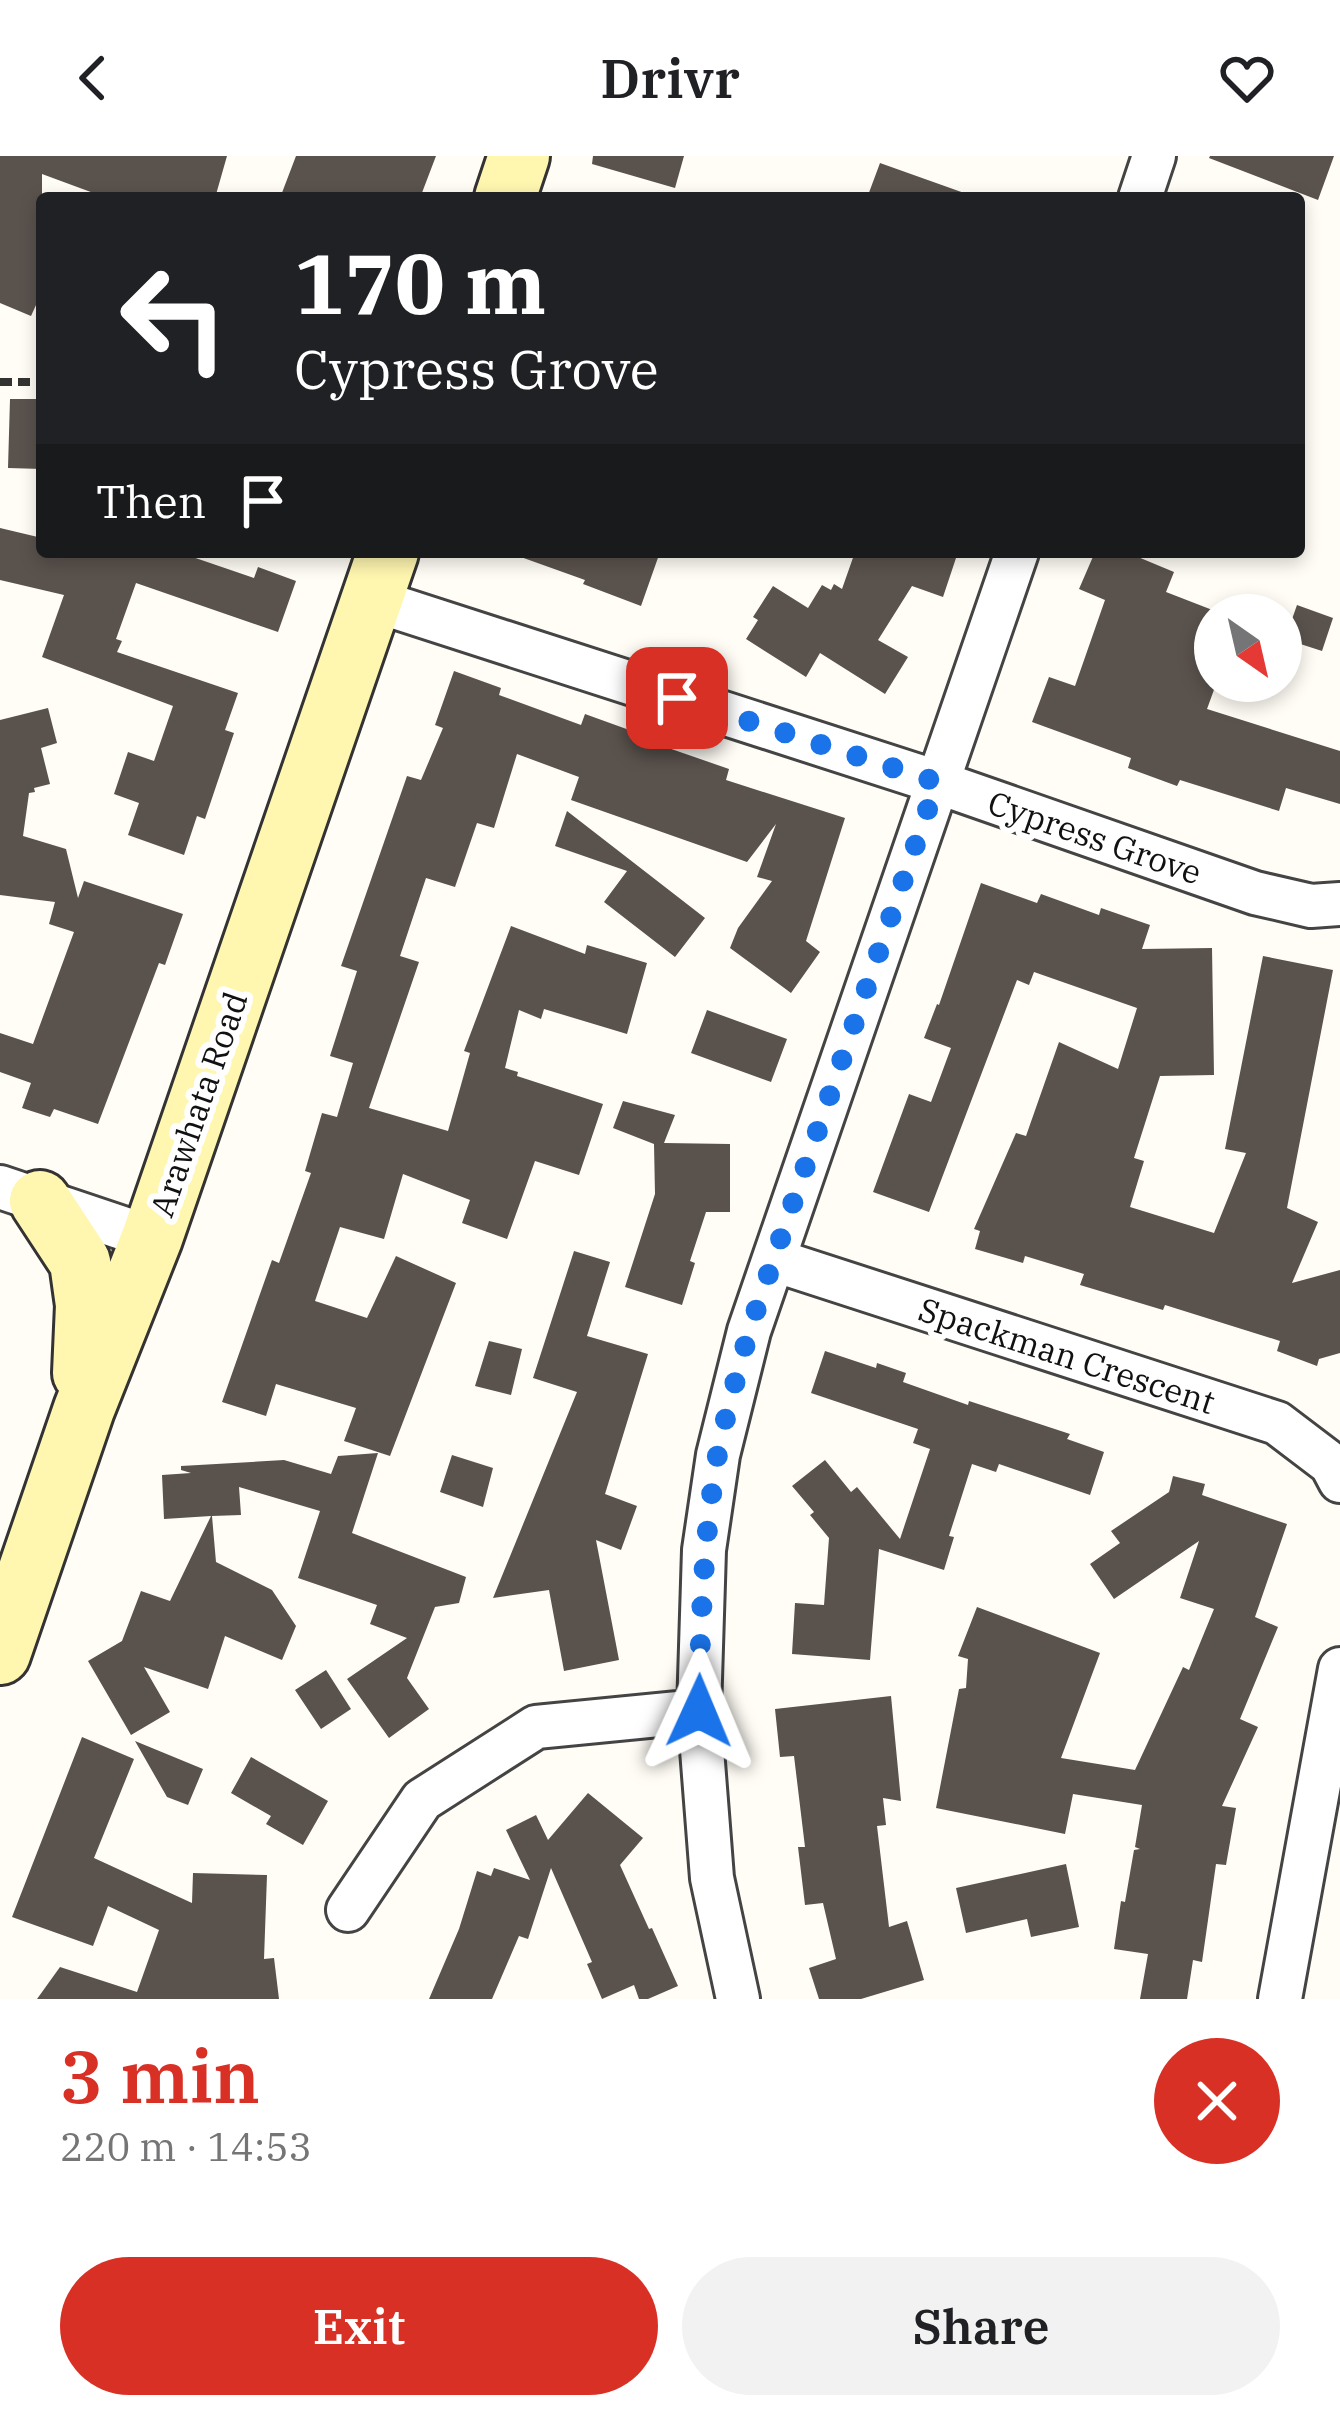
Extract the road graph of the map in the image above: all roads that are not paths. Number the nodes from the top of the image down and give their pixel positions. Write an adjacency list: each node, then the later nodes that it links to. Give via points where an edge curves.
1 (519, 156): 3 (main road)
2 (1154, 156): 4 (street)
3 (507, 192)
4 (1142, 192)
5 (1015, 558): 7 (street)
6 (381, 576): 7 (street, Cypress Grove); 10 (main road, Arawhata Road)
7 (937, 782): 8 (street, Cypress Grove, via 1256,893); 11 (street)
8 (1340, 904)
9 (20, 1194): 10 (street); 12 (main road, via 80,1262)
10 (152, 1238): 12 (main road, Arawhata Road)
11 (774, 1260): 13 (street, Spackman Crescent, via 1276,1423 1331,1464); 16 (street, via 718,1455 704,1550)
12 (84, 1409): 14 (main road, Arawhata Road)
13 (1340, 1481)
14 (0, 1654)
15 (1340, 1669): 19 (street)
16 (699, 1711): 17 (street, via 536,1727 422,1800); 18 (street, via 712,1878)
17 (348, 1910)
18 (738, 1999)
19 (1280, 1999)

